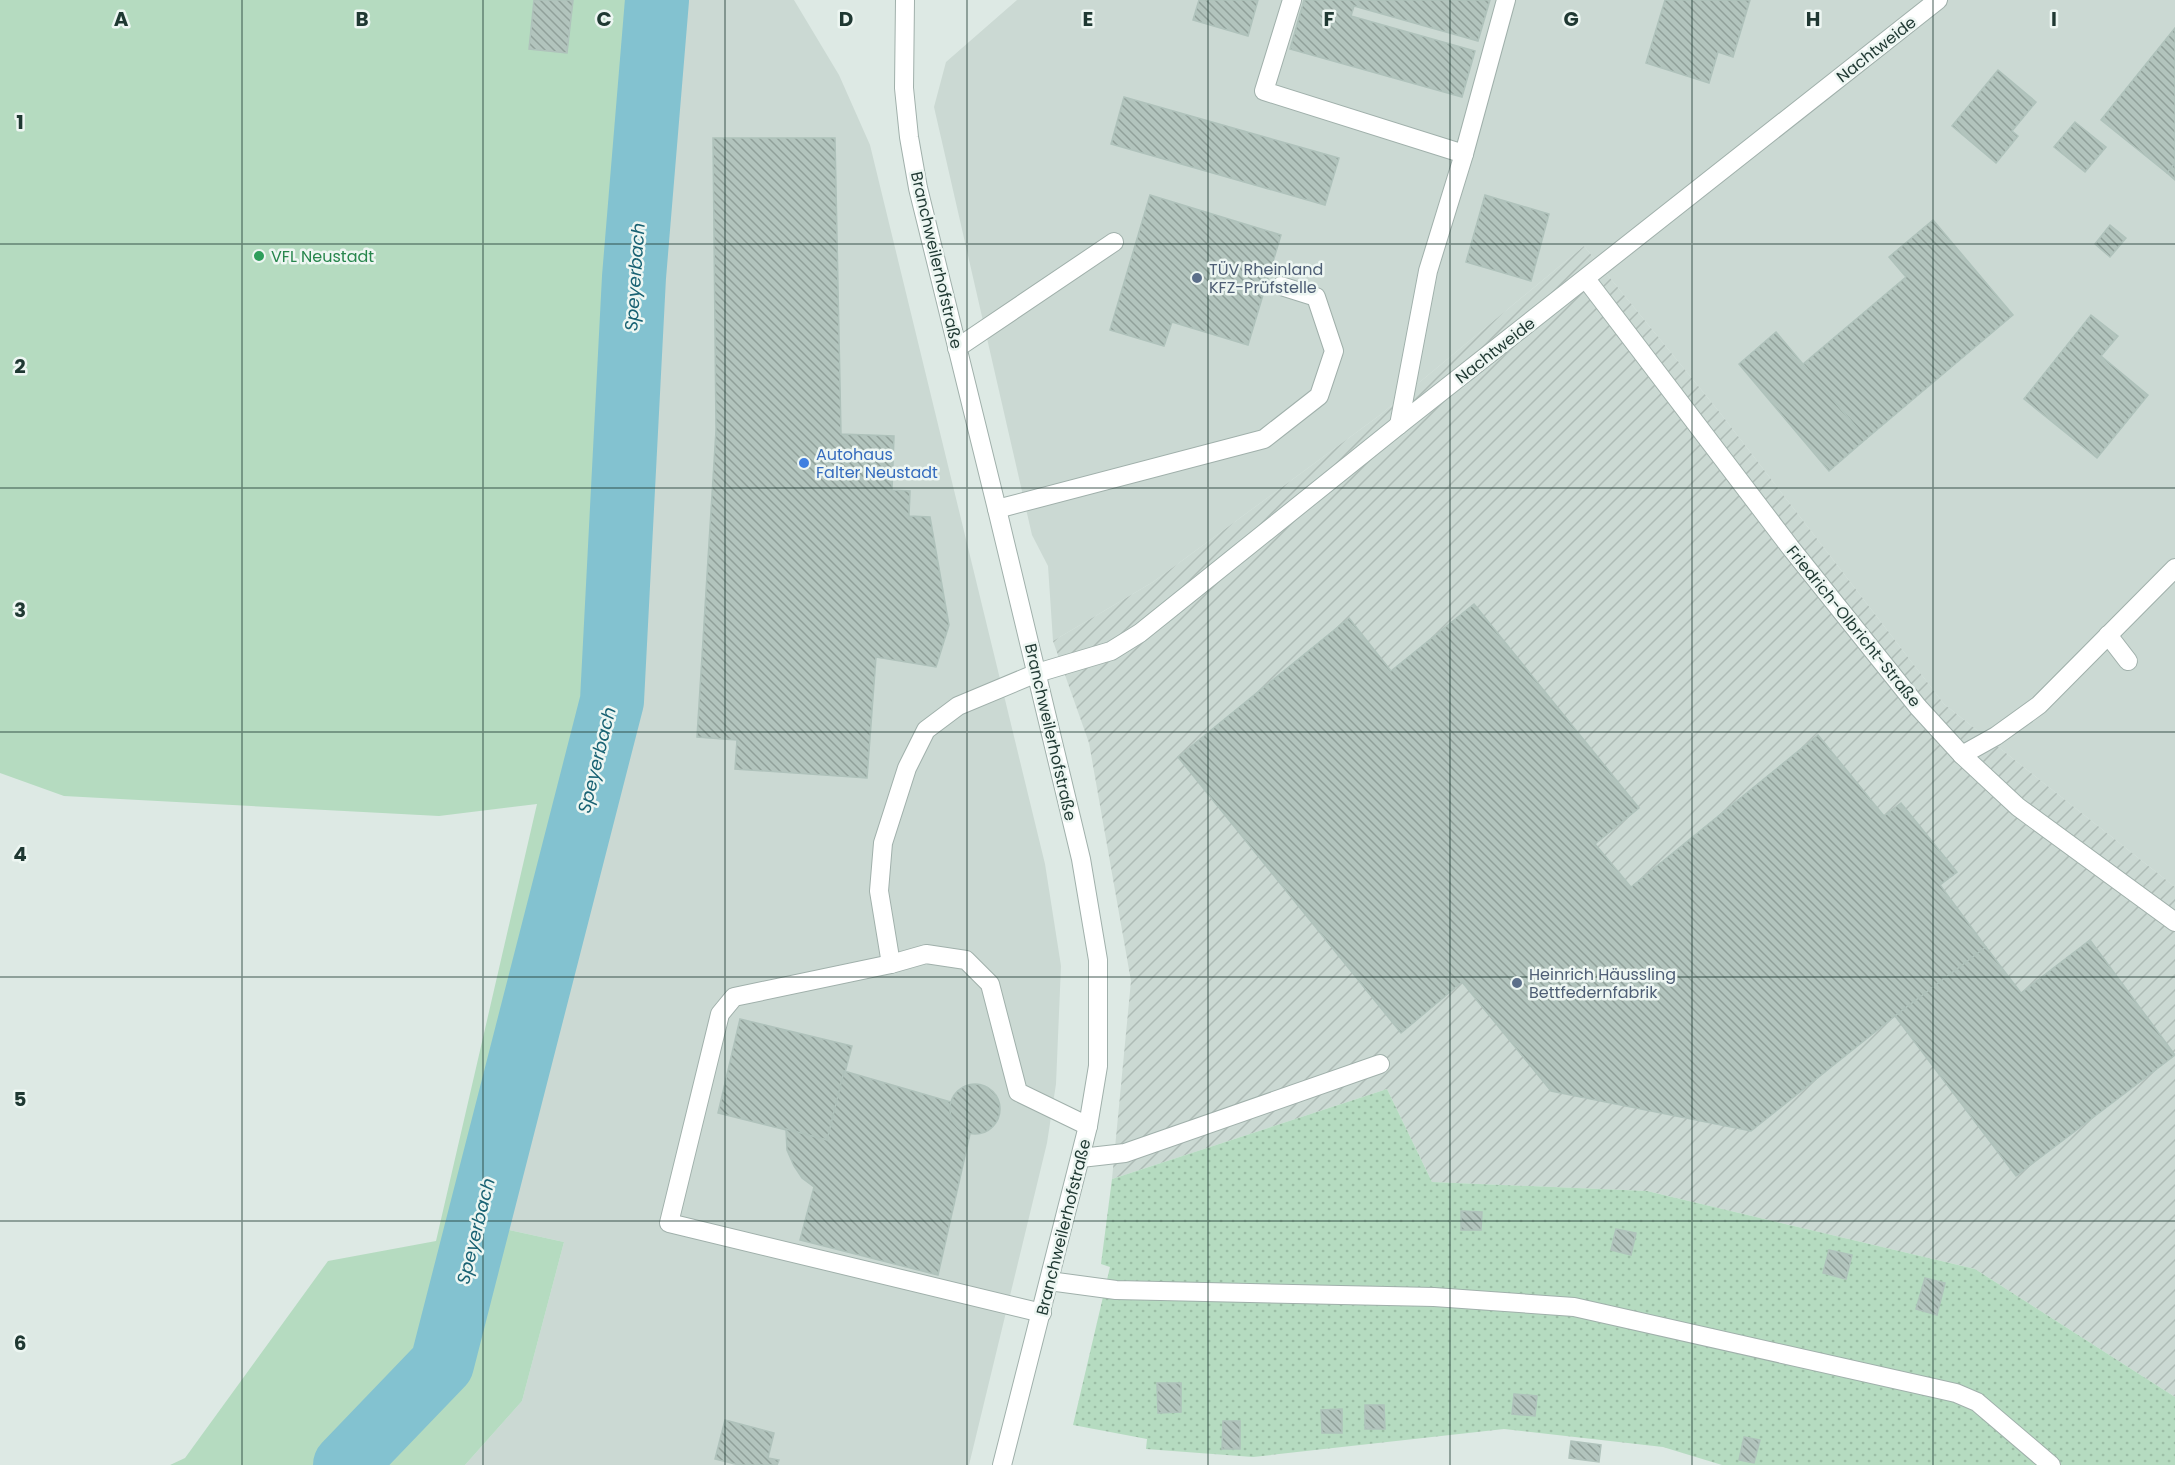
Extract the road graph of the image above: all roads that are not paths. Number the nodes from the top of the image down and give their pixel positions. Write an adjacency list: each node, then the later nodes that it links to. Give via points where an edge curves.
1 (904, 0): 9 (street, Branchweilerhofstraße, via 904,88 909,137)
2 (1292, 0): 5 (street, via 1264,91)
3 (1506, 0): 5 (street)
4 (1938, 0): 7 (street, Nachtweide)
5 (1464, 154): 10 (street, via 1428,271)
6 (1114, 242): 9 (street)
7 (1586, 279): 10 (street, Nachtweide); 16 (street, Friedrich-Olbricht-Straße, via 1790,547 1918,707)
8 (1281, 286): 11 (street, via 1316,297 1334,351 1319,396 1264,439)
9 (957, 348): 11 (street, Branchweilerhofstraße)
10 (1399, 425): 15 (street, Nachtweide, via 1140,633 1111,651)
11 (998, 508): 15 (street, Branchweilerhofstraße)
12 (2175, 568): 13 (street)
13 (2108, 635): 14 (street); 16 (street, via 2039,705)
14 (2128, 661)
15 (1037, 673): 18 (street, Nachtweide, via 958,706 926,730 907,768 883,843 879,891); 20 (street, Branchweilerhofstraße, via 1081,859 1098,960 1098,1065)
16 (1962, 755): 17 (street, Friedrich-Olbricht-Straße, via 2018,807)
17 (2175, 921)
18 (891, 964): 20 (street, via 926,954 966,960 990,984 1018,1092); 23 (street, via 734,997 720,1014 669,1223)
19 (1380, 1064): 21 (street, via 1125,1153)
20 (1088, 1126): 21 (street, Branchweilerhofstraße)
21 (1082, 1158): 22 (street, Branchweilerhofstraße)
22 (1049, 1281): 23 (street, Branchweilerhofstraße); 25 (street, via 1116,1290 1434,1297 1574,1307 1956,1393 1977,1402)
23 (1042, 1313): 24 (street, Branchweilerhofstraße)
24 (1002, 1465)
25 (2051, 1465)

